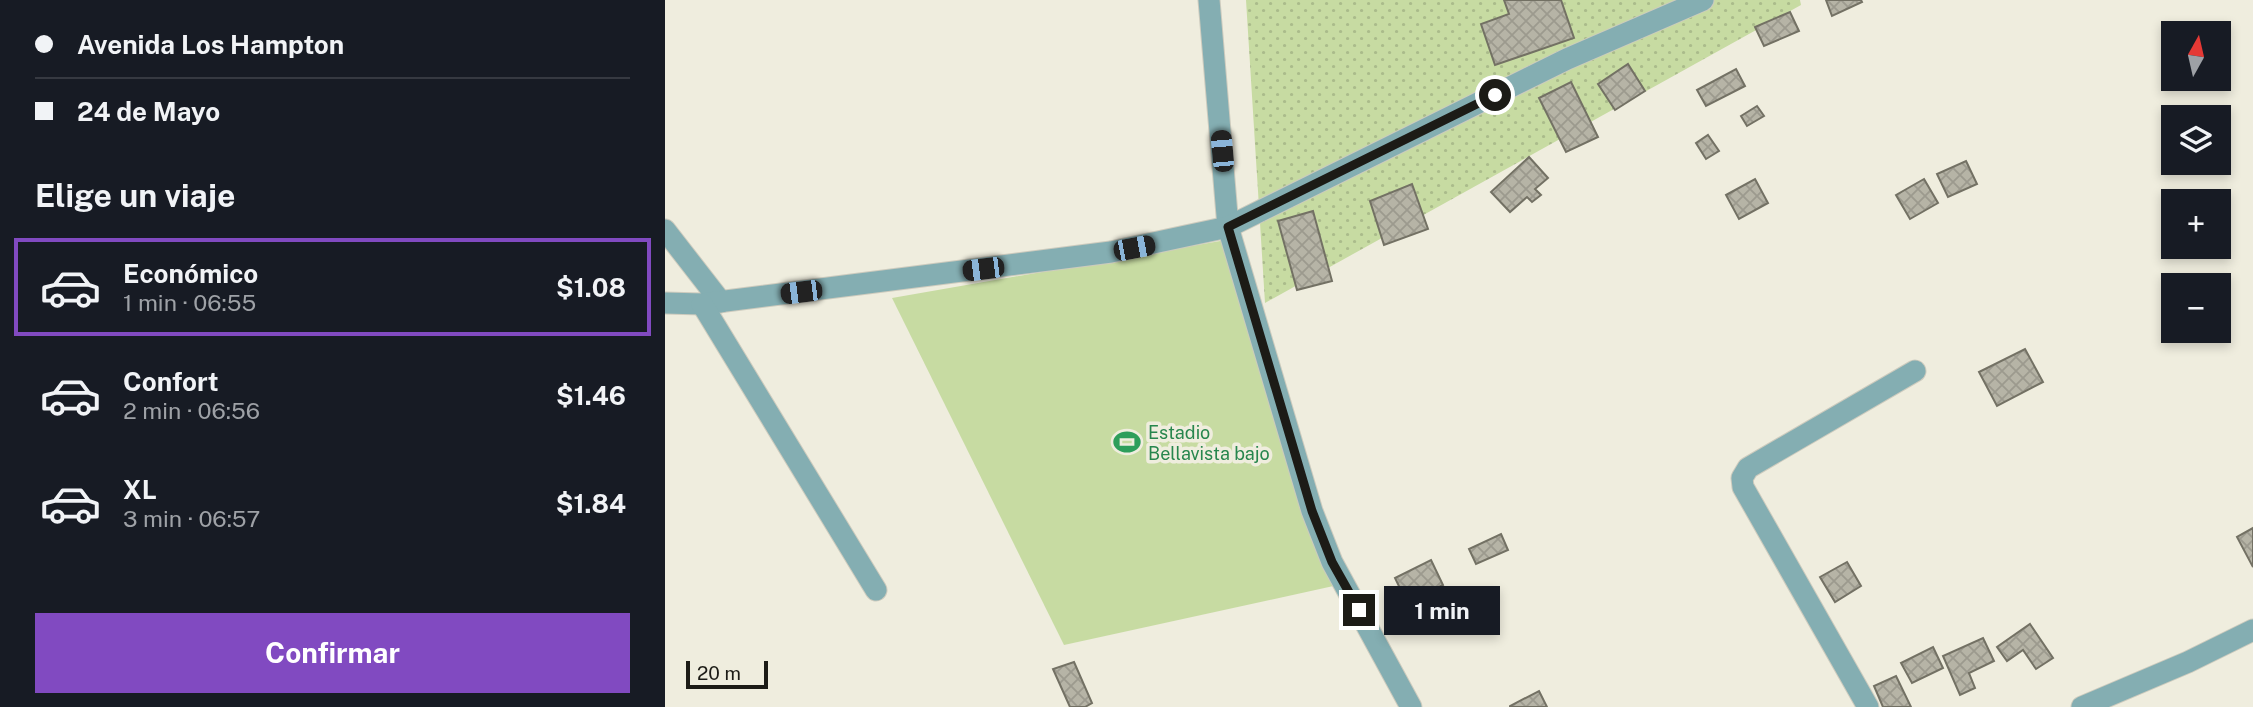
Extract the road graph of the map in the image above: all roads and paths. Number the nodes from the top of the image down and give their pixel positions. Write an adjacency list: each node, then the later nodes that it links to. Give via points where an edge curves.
1 (1209, 0): 3 (street)
2 (1703, 0): 3 (street, via 1567,59)
3 (1228, 227): 6 (street, via 1111,252); 10 (street, via 1312,511 1332,562)
4 (665, 230): 6 (street)
5 (665, 303): 6 (street)
6 (712, 303): 8 (street)
7 (1915, 371): 11 (street, via 1748,468 1742,478 1743,488)
8 (876, 590)
9 (2253, 630): 12 (street)
10 (1411, 707)
11 (1868, 707)
12 (2082, 707)

